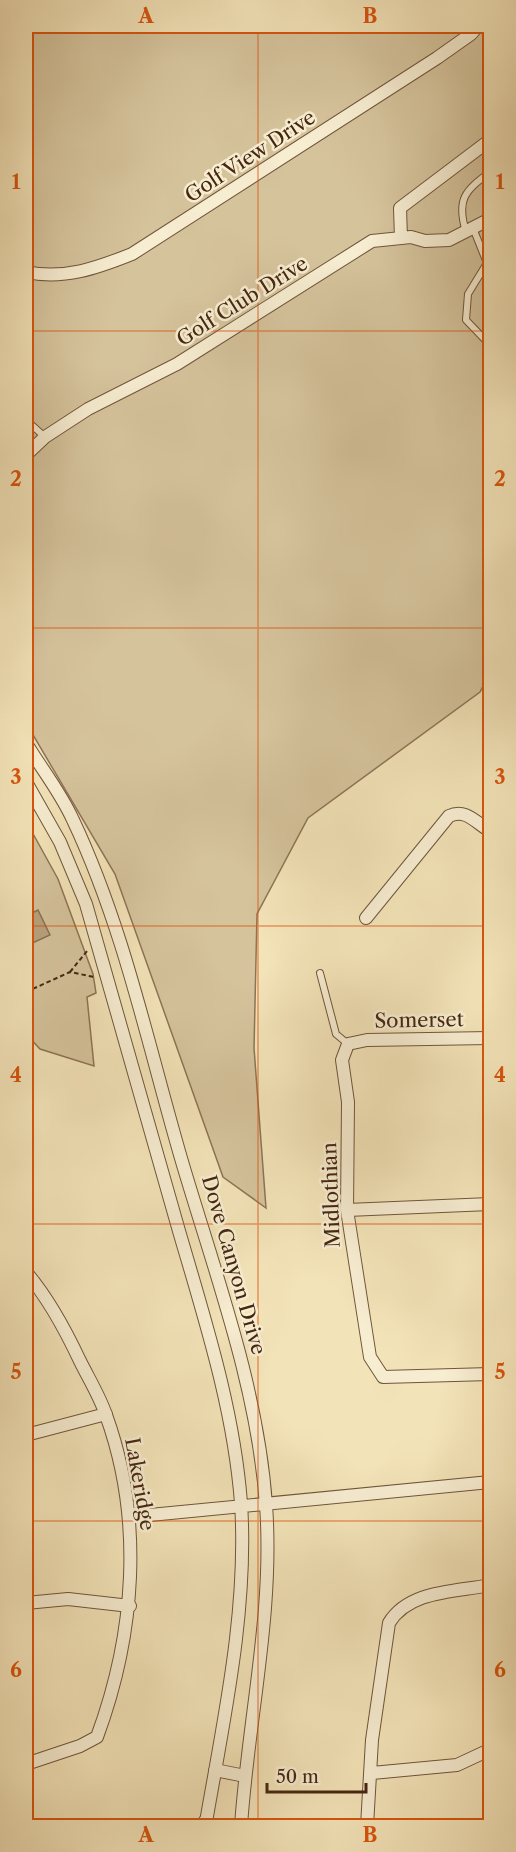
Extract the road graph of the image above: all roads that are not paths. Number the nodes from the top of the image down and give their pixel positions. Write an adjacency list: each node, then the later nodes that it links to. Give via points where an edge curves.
1 (478, 26): 7 (street, Golf View Drive, via 437,58 132,254 70,275)
2 (490, 140): 6 (street, via 400,208)
3 (490, 172): 5 (lane, via 470,187 462,201 461,214)
4 (490, 219): 5 (street, Golf Club Drive)
5 (470, 230): 6 (street, Golf Club Drive, via 449,240); 8 (lane, via 488,264 468,294 466,320)
6 (401, 238): 10 (street, Golf Club Drive, via 372,241 196,353 88,409)
7 (26, 272)
8 (490, 345)
9 (26, 420): 10 (lane)
10 (45, 437): 11 (street, Golf Club Drive)
11 (26, 455)
12 (26, 743): 26 (street, Dove Canyon Drive, via 72,817 133,983 233,1333 260,1443)
13 (26, 782): 27 (street, via 60,842 86,904 211,1341 235,1446)
14 (490, 831): 15 (street, via 464,813 449,816)
15 (366, 918)
16 (320, 973): 18 (lane, via 336,1034)
17 (490, 1038): 18 (street, Somerset, via 367,1040)
18 (348, 1044): 20 (street, Midlothian, via 342,1060 348,1102)
19 (490, 1204): 20 (street)
20 (347, 1210): 22 (street, Midlothian, via 370,1357 383,1377)
21 (26, 1272): 23 (street, Lakeridge, via 44,1293)
22 (490, 1374)
23 (106, 1414): 24 (street); 28 (street, Lakeridge, via 122,1468)
24 (26, 1435)
25 (490, 1482): 26 (street)
26 (266, 1504): 27 (street); 36 (street, Dove Canyon Drive, via 266,1607)
27 (241, 1506): 28 (street); 34 (street, via 240,1593)
28 (129, 1514): 31 (street, Lakeridge)
29 (490, 1585): 35 (street, via 418,1598 398,1609 388,1623 372,1740)
30 (26, 1603): 31 (street, via 68,1599)
31 (130, 1606): 33 (street, Lakeridge, via 117,1674 97,1737)
32 (487, 1751): 35 (street, via 457,1765)
33 (26, 1764)
34 (215, 1770): 36 (street); 37 (street)
35 (372, 1773): 39 (street)
36 (245, 1776): 38 (street, Dove Canyon Drive)
37 (205, 1824)
38 (241, 1827)
39 (368, 1827)

